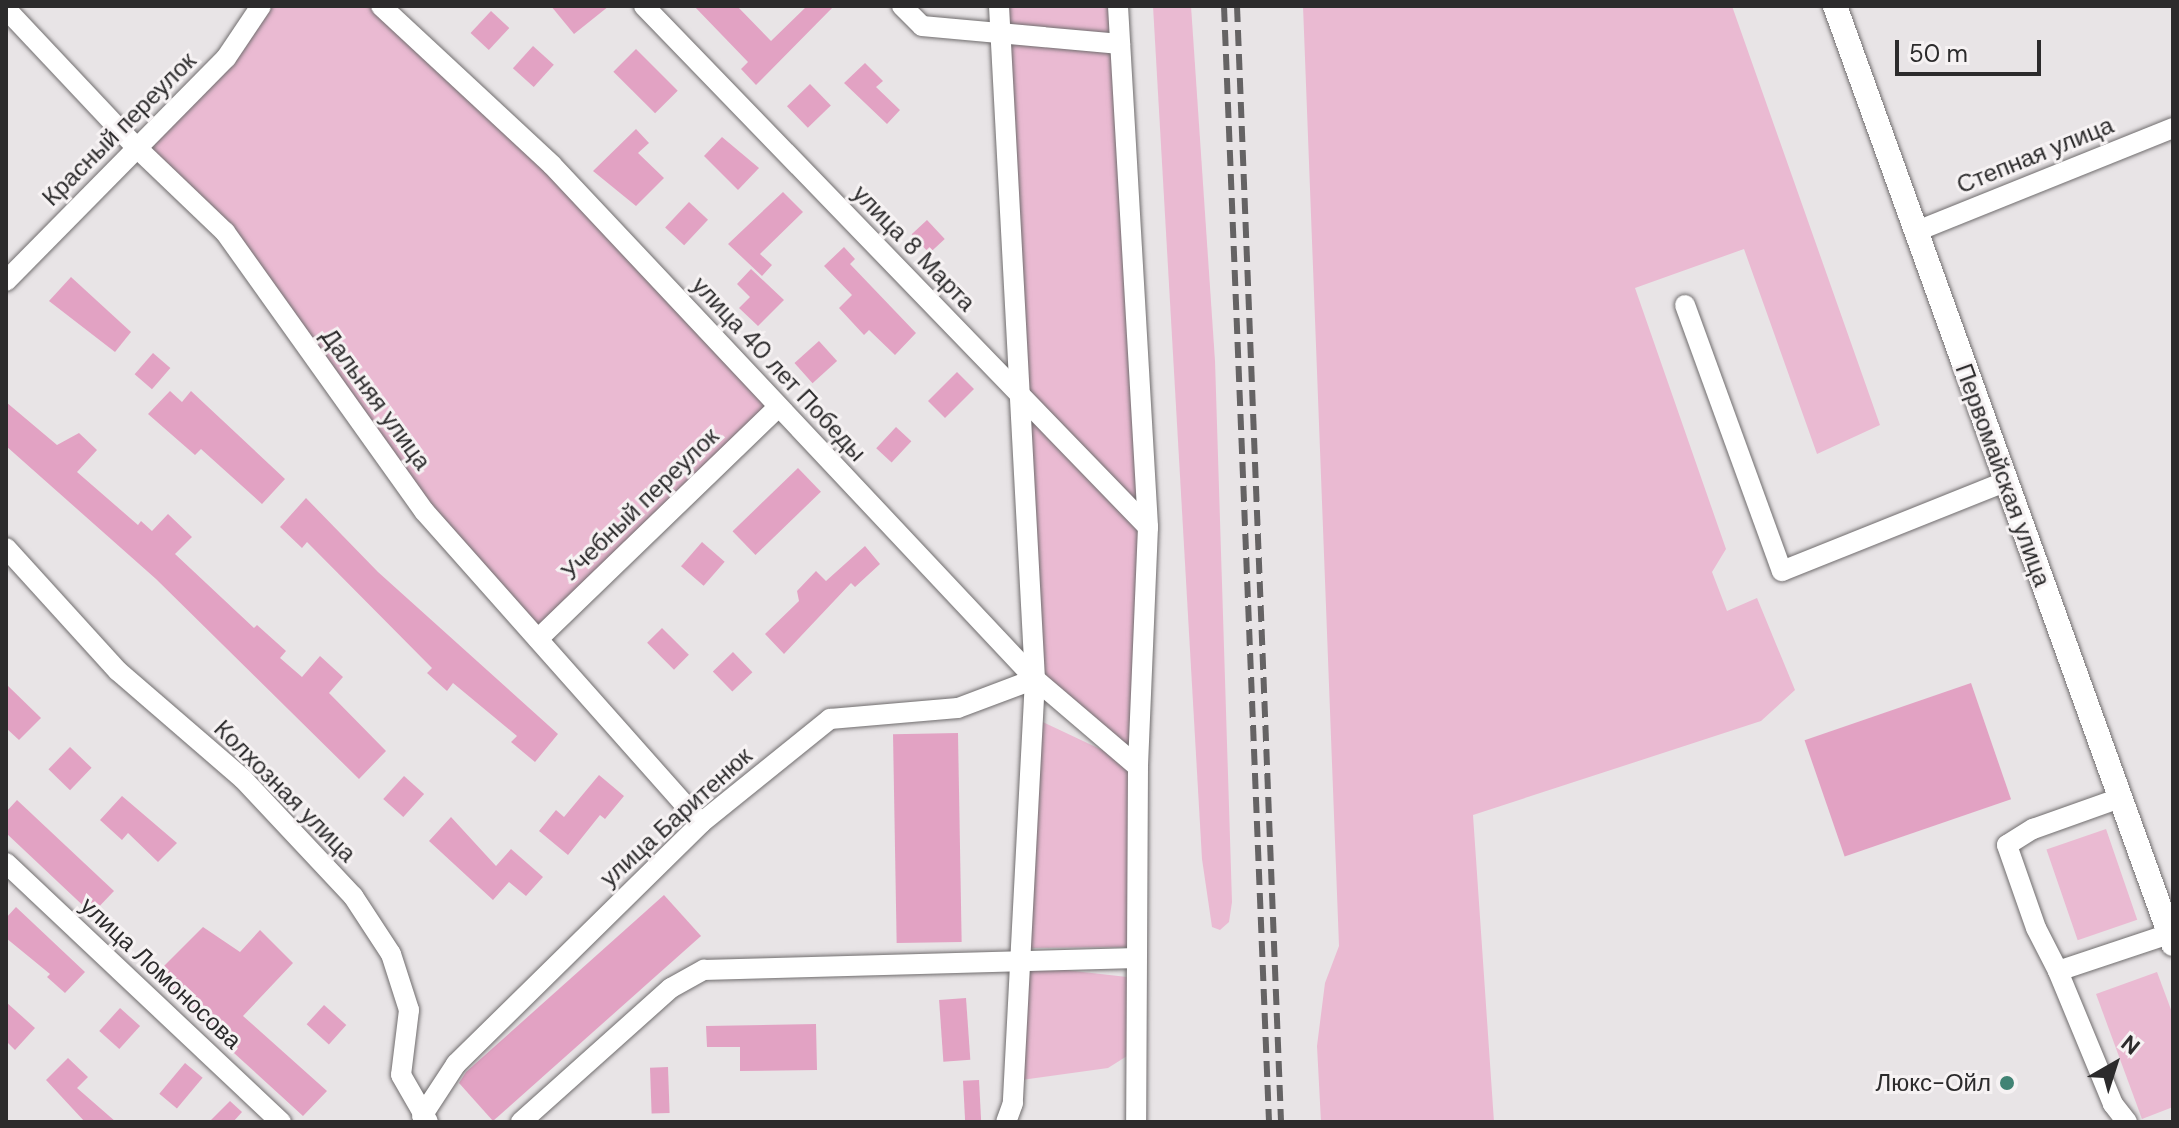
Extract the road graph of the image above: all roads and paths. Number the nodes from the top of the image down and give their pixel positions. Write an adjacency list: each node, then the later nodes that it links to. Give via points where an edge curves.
1 (261, 6): 12 (street, Красный переулок, via 226,58)
2 (381, 6): 17 (street, улица 40 лет Победы, via 552,165)
3 (644, 6): 16 (street, улица 8 Марта)
4 (902, 6): 9 (street, via 922,26)
5 (999, 6): 9 (street)
6 (1118, 6): 10 (street)
7 (1835, 6): 13 (main road, Первомайская улица)
8 (6, 9): 12 (street, Дальняя улица)
9 (1000, 33): 10 (street); 16 (street)
10 (1120, 44): 19 (street)
11 (2173, 128): 13 (street, Степная улица)
12 (137, 148): 14 (street, Красный переулок); 21 (street, Дальняя улица, via 225,232 424,511)
13 (1917, 231): 18 (main road, Первомайская улица)
14 (6, 281)
15 (1685, 305): 18 (street, via 1782,571)
16 (1018, 392): 19 (street, улица 8 Марта); 22 (street)
17 (778, 407): 21 (street, Учебный переулок); 22 (street, улица 40 лет Победы)
18 (2005, 482): 24 (main road, Первомайская улица)
19 (1148, 527): 23 (street)
20 (6, 548): 31 (street, Колхозная улица, via 118,671 243,779 353,896 391,954 409,1010 401,1075)
21 (538, 639): 25 (street, Дальняя улица)
22 (1035, 679): 23 (street, улица 40 лет Победы); 25 (street, улица Баритенюк, via 958,708 830,719); 28 (street)
23 (1138, 767): 29 (street)
24 (2120, 798): 27 (main road, Первомайская улица); 30 (street, via 2033,829 2007,845 2036,928)
25 (701, 823): 31 (street, улица Баритенюк, via 456,1064)
26 (6, 863): 32 (street, улица Ломоносова)
27 (2171, 939): 30 (street)
28 (1021, 958): 29 (street); 33 (street, via 704,970 671,988); 34 (street, via 1013,1103)
29 (1136, 958): 35 (street)
30 (2058, 971): 36 (street, via 2113,1104)
31 (425, 1119)
32 (281, 1122)
33 (521, 1122)
34 (1006, 1122)
35 (1136, 1122)
36 (2127, 1122)

